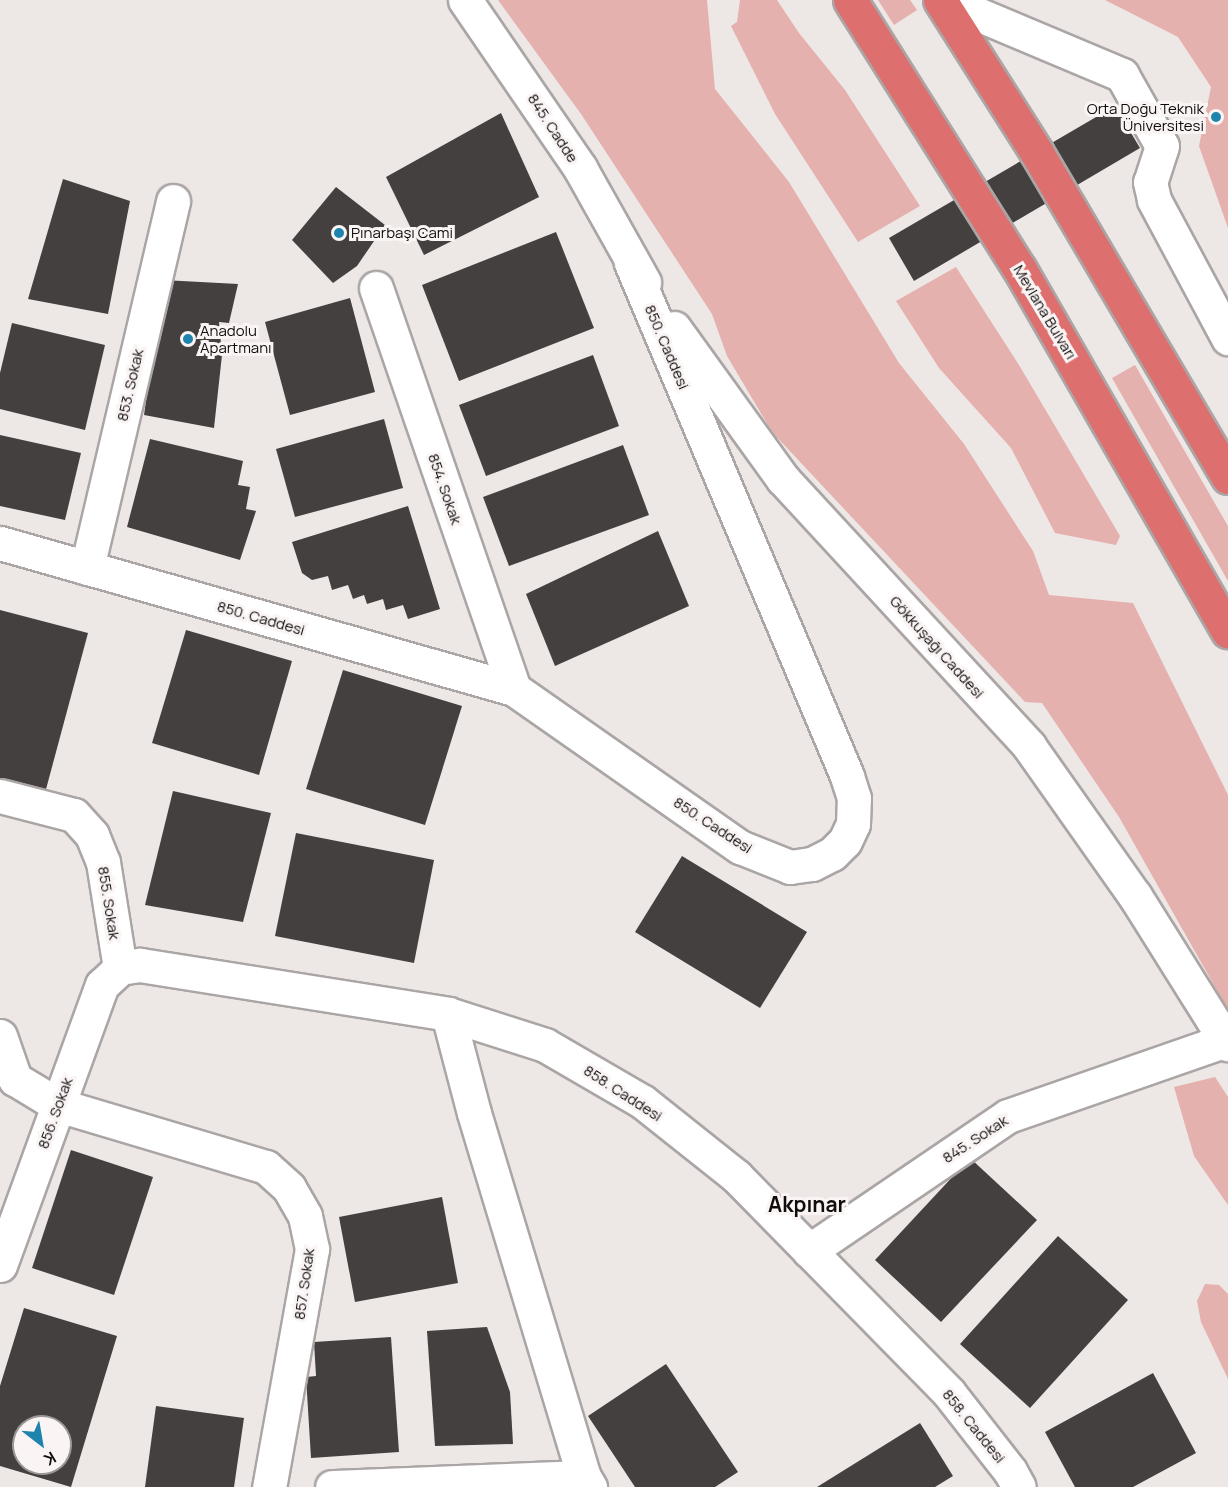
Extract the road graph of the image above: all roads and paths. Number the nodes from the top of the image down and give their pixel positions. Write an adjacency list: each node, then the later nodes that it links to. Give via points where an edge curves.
1 (465, 0): 5 (street, 845. Cadde, via 580,168)
2 (850, 0): 11 (highway, Mevlana Bulvarı, via 1019,268)
3 (942, 0): 7 (street, via 1122,75 1162,146 1150,182 1154,200); 8 (highway)
4 (173, 201): 10 (street, 853. Sokak)
5 (631, 263): 12 (street, 850. Caddesi, via 847,776 854,798 853,824 845,841 832,854 812,864 790,867 740,846); 17 (street, Gökkuşağı Caddesi, via 783,479 1029,746 1135,896)
6 (376, 288): 12 (street, 854. Sokak)
7 (1228, 338)
8 (1228, 477)
9 (0, 543): 10 (street, 850. Caddesi)
10 (87, 568): 12 (street, 850. Caddesi)
11 (1228, 631)
12 (514, 689)
13 (0, 796): 14 (street, 855. Sokak, via 74,815 92,835 104,862)
14 (120, 968): 15 (street, 858. Caddesi, via 140,965); 18 (street, 856. Sokak, via 102,985)
15 (448, 1014): 19 (street, 858. Caddesi, via 545,1045 643,1102 736,1176); 21 (street, via 474,1113)
16 (0, 1036): 18 (street, via 15,1079)
17 (1227, 1042): 19 (street, 845. Sokak, via 1008,1116)
18 (58, 1105): 20 (street, 856. Sokak); 22 (street, 857. Sokak, via 266,1167 289,1188 305,1216 312,1249)
19 (809, 1251): 24 (street, 858. Caddesi, via 949,1393)
20 (0, 1265)
21 (587, 1482): 23 (street)
22 (269, 1487)
23 (332, 1487)
24 (1020, 1487)

